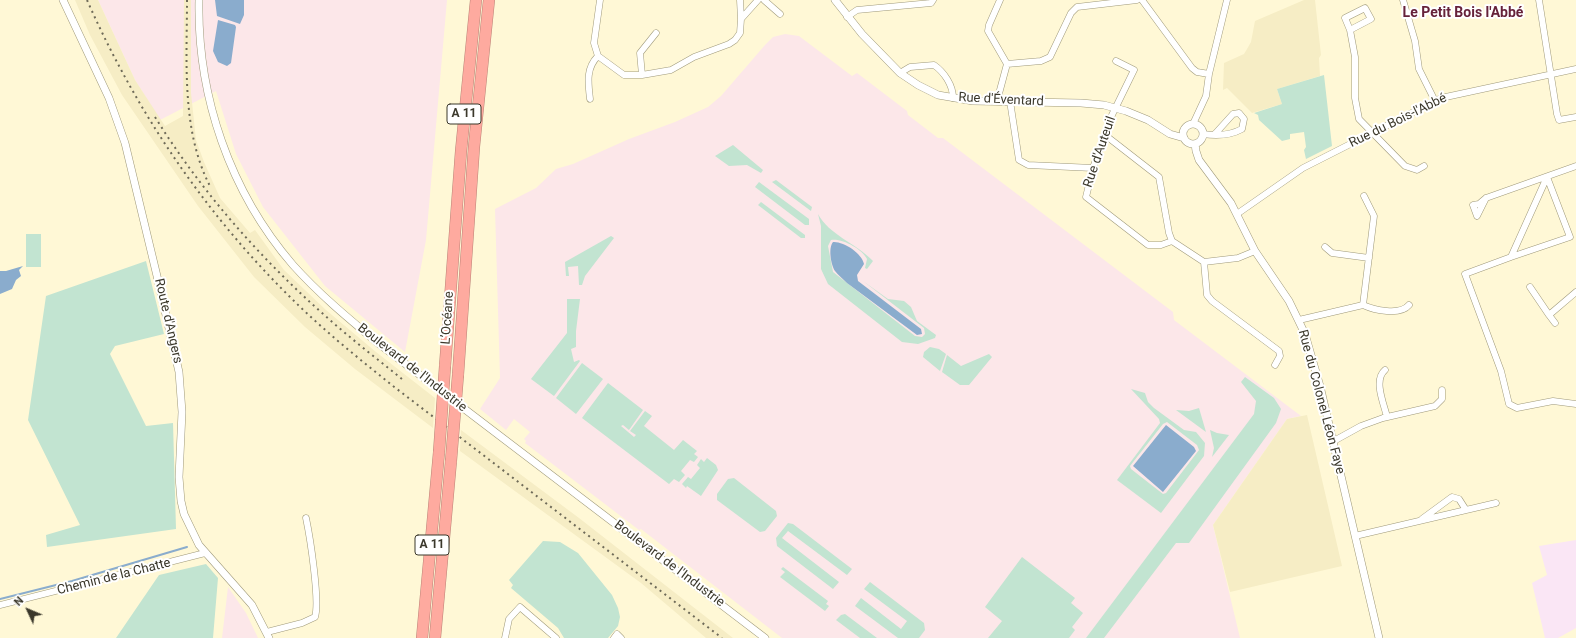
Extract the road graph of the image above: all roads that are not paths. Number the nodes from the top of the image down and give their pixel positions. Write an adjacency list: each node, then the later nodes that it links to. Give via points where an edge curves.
1 (63, 0): 75 (street, Route d'Angers, via 109,98 126,143 179,372 182,412 178,457 181,501 192,534)
2 (199, 0): 82 (street, Boulevard de l'Industrie, via 201,62 217,130 249,203 271,238 293,265 325,298 378,343)
3 (476, 0): 78 (highway, L’Océane / A 11, bridge, via 454,229 446,366)
4 (489, 0): 79 (highway, L’Océane / A 11, bridge, via 478,95 458,375)
5 (600, 0): 22 (street, via 594,43)
6 (740, 0): 19 (street)
7 (758, 0): 19 (street)
8 (764, 0): 17 (street)
9 (834, 0): 18 (street, Rue d'Éventard)
10 (933, 0): 18 (street, via 931,3 857,10)
11 (1000, 0): 24 (street, via 988,31)
12 (1137, 0): 24 (street, via 1077,8 1071,13 1050,57 1041,61)
13 (1142, 0): 27 (street, via 1192,68 1197,72)
14 (1227, 0): 27 (street)
15 (1403, 0): 32 (street, via 1415,41 1419,69)
16 (1539, 0): 28 (street)
17 (780, 14)
18 (847, 16): 26 (street, Rue d'Éventard)
19 (741, 19): 29 (street, via 740,33 735,40 694,57 671,70)
20 (1350, 30): 38 (street, via 1356,64 1357,111 1359,119)
21 (656, 33): 29 (street, via 640,52)
22 (598, 56): 29 (street, via 624,74); 31 (street, via 592,60 590,67)
23 (1116, 61): 35 (street, Rue d'Auteuil, via 1134,70)
24 (1007, 64): 33 (street)
25 (1576, 69): 28 (street, Rue du Bois-l'Abbé)
26 (900, 73): 30 (street, Rue d'Éventard, via 938,95); 30 (street, via 910,67 934,64 950,84)
27 (1209, 74): 37 (street, via 1206,96)
28 (1551, 74): 32 (street, Rue du Bois-l'Abbé); 36 (street, via 1559,120)
29 (642, 75)
30 (954, 98): 33 (street, Rue d'Éventard)
31 (590, 99)
32 (1435, 100): 38 (street, Rue du Bois-l'Abbé)
33 (997, 101): 34 (street, Rue d'Éventard)
34 (1010, 101): 35 (street, Rue d'Éventard, via 1081,102); 46 (street, via 1019,160 1022,164)
35 (1115, 108): 40 (street, Rue d'Auteuil); 42 (street, Rue d'Éventard, via 1148,120 1175,136)
36 (1576, 117)
37 (1193, 124): 39 (street, via 1200,127); 42 (street, via 1186,126)
38 (1372, 133): 44 (street, via 1408,168 1417,170); 50 (street, Rue du Bois-l'Abbé, via 1303,168)
39 (1203, 134): 41 (street); 43 (street)
40 (1105, 135): 46 (street, Rue d'Auteuil); 51 (street, via 1159,177)
41 (1214, 135): 41 (street, via 1242,129 1244,119 1239,113 1233,114)
42 (1183, 136): 43 (street, via 1188,143)
43 (1196, 144): 50 (street, Rue du Colonel Léon Faye, via 1199,160)
44 (1424, 166)
45 (1576, 166): 47 (street)
46 (1093, 168): 51 (street, Rue d'Auteuil, via 1086,194 1088,200 1148,245)
47 (1547, 177): 49 (street); 54 (street); 54 (street, via 1570,237)
48 (1364, 196): 55 (street, via 1374,216)
49 (1486, 198)
50 (1237, 214): 53 (street, Rue du Colonel Léon Faye)
51 (1172, 241): 56 (street)
52 (1325, 246): 55 (street, via 1332,253)
53 (1255, 251): 56 (street, via 1238,258); 62 (street, Rue du Colonel Léon Faye, via 1278,282)
54 (1511, 257): 67 (street, via 1465,274 1501,371 1508,402 1517,408 1553,401)
55 (1369, 258): 59 (street)
56 (1204, 262): 64 (street, via 1207,295 1279,351 1280,356)
57 (1530, 287): 61 (street)
58 (1576, 292): 61 (street)
59 (1363, 305): 60 (street, via 1398,311); 62 (street)
60 (1409, 305)
61 (1549, 315): 63 (street)
62 (1299, 320): 69 (street, Rue du Colonel Léon Faye, via 1316,370)
63 (1555, 323)
64 (1275, 365)
65 (1385, 370): 68 (street, via 1380,375 1379,382)
66 (1442, 390): 68 (street, via 1442,399 1435,406)
67 (1576, 404)
68 (1387, 417): 69 (street, via 1361,426)
69 (1332, 442): 74 (street, Rue du Colonel Léon Faye)
70 (1496, 503): 71 (street)
71 (1466, 510): 73 (street); 73 (street, via 1458,499 1452,497)
72 (306, 518): 77 (street, via 317,603 315,617)
73 (1421, 520): 74 (street)
74 (1355, 536): 83 (street, Rue du Colonel Léon Faye)
75 (205, 553): 76 (street, Chemin de la Chatte); 77 (street, Route d'Angers, via 244,594)
76 (0, 605)
77 (267, 634)
78 (422, 638)
79 (434, 638)
80 (505, 638): 81 (street, via 509,619 520,607)
81 (556, 638)
82 (765, 638)
83 (1379, 638)

